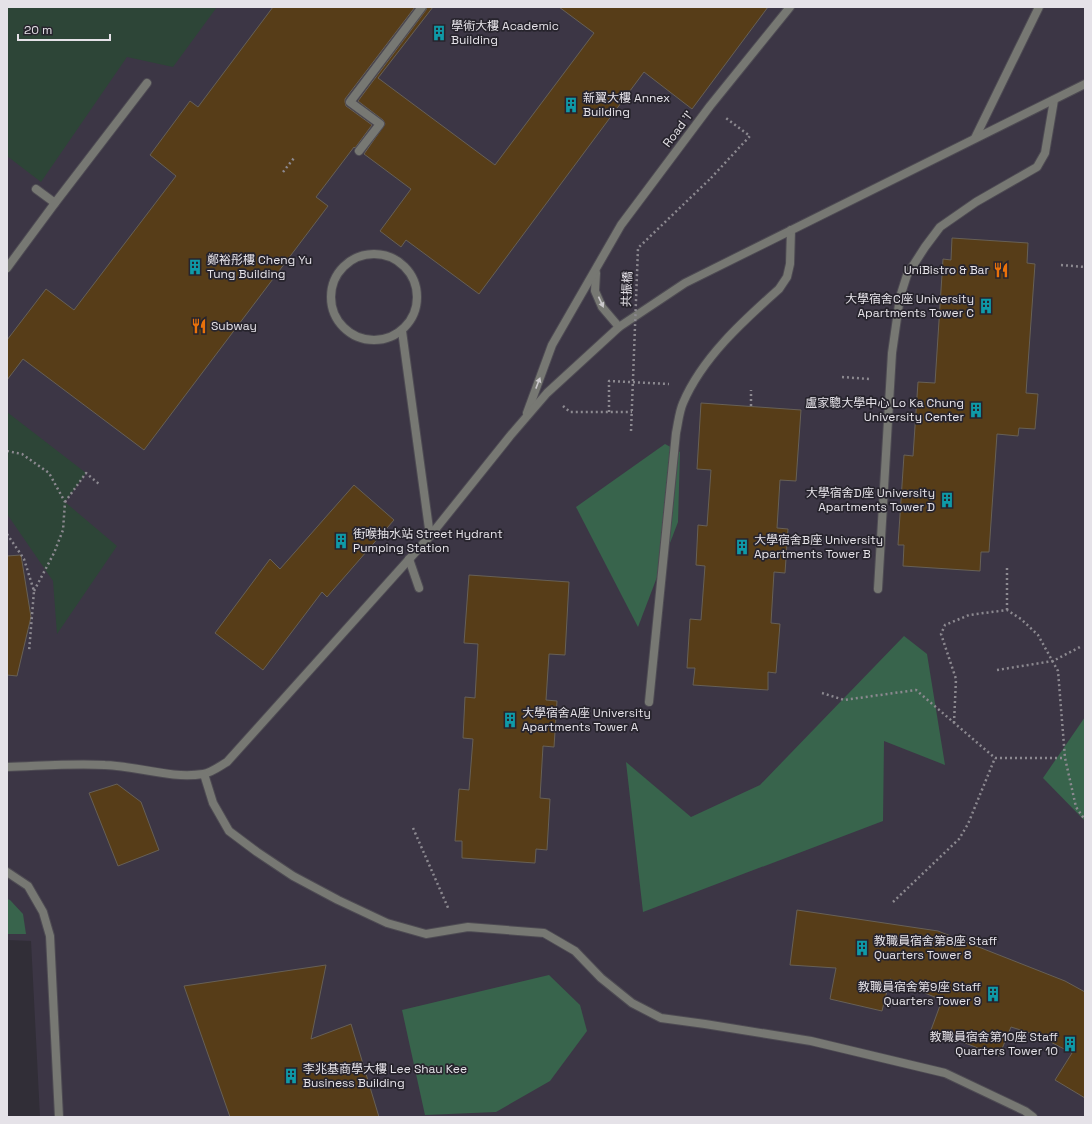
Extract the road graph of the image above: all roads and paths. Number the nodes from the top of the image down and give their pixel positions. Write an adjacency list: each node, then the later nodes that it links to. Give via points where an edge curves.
1 (422, 7): 9 (street, via 350,102 380,124)
2 (790, 7): 7 (street, Road 'I')
3 (1039, 7): 8 (street)
4 (147, 83): 13 (street)
5 (1085, 84): 6 (street)
6 (1054, 100): 8 (street); 39 (street, via 1045,153 1037,167 976,202 940,227 907,276 900,297 892,354)
7 (710, 106): 18 (street, Road 'I', via 621,225); 28 (path, 共振橋, bridge, via 750,136 711,178 638,248)
8 (975, 138): 14 (street)
9 (359, 151)
10 (294, 158): 11 (path)
11 (284, 172)
12 (36, 189): 13 (street)
13 (55, 203): 17 (street)
14 (791, 230): 19 (street, via 685,283); 47 (street, via 787,277 779,289 712,355 697,376 682,405 676,433)
15 (1061, 265): 16 (path)
16 (1085, 267)
17 (7, 268)
18 (596, 272): 19 (street, one-way to 19, via 595,291 602,307); 29 (street, Road 'I', one-way to 18, via 552,346)
19 (619, 327): 29 (street, via 552,388)
20 (402, 331): 20 (street, via 388,338 372,341 357,338 344,330 334,315 330,301 331,286 339,269 365,254 394,258 405,267 414,280 417,295 416,310); 35 (street)
21 (842, 377): 22 (path)
22 (869, 379)
23 (671, 384): 27 (path, via 609,381)
24 (751, 390): 25 (path)
25 (751, 406)
26 (570, 412): 27 (path)
27 (609, 412): 28 (path)
28 (632, 412): 30 (path, 共振橋, bridge)
29 (525, 419): 35 (street)
30 (631, 431)
31 (7, 451): 33 (path, via 22,454 49,472)
32 (99, 484): 33 (path, via 86,473)
33 (65, 502): 40 (path, via 63,530)
34 (7, 534): 40 (path, via 24,559)
35 (430, 536): 36 (street)
36 (409, 559): 38 (street); 52 (street, via 227,762)
37 (1007, 568): 41 (path)
38 (419, 588)
39 (878, 589)
40 (34, 591): 43 (path)
41 (1007, 610): 44 (path, via 1038,635); 48 (path, via 969,615 945,625 942,634 956,679)
42 (1080, 647): 44 (path)
43 (29, 652)
44 (1052, 661): 45 (path); 50 (path, via 1058,671)
45 (997, 670)
46 (822, 693): 48 (path, via 844,700 916,690)
47 (649, 702)
48 (954, 723): 49 (path)
49 (995, 758): 50 (path); 56 (path, via 968,824 959,839)
50 (1065, 758): 53 (path, via 1076,807)
51 (7, 767): 52 (street, via 114,765 173,775)
52 (204, 774): 57 (street, via 213,803 229,831 293,876 387,923 426,934)
53 (1085, 820)
54 (413, 828): 57 (path)
55 (7, 872): 58 (street, via 28,886 43,912 50,936)
56 (894, 902)
57 (457, 929): 59 (street, via 468,927 544,933 575,951 601,978 632,1003 661,1018 811,1042 945,1074)
58 (59, 1117)
59 (1033, 1117)

